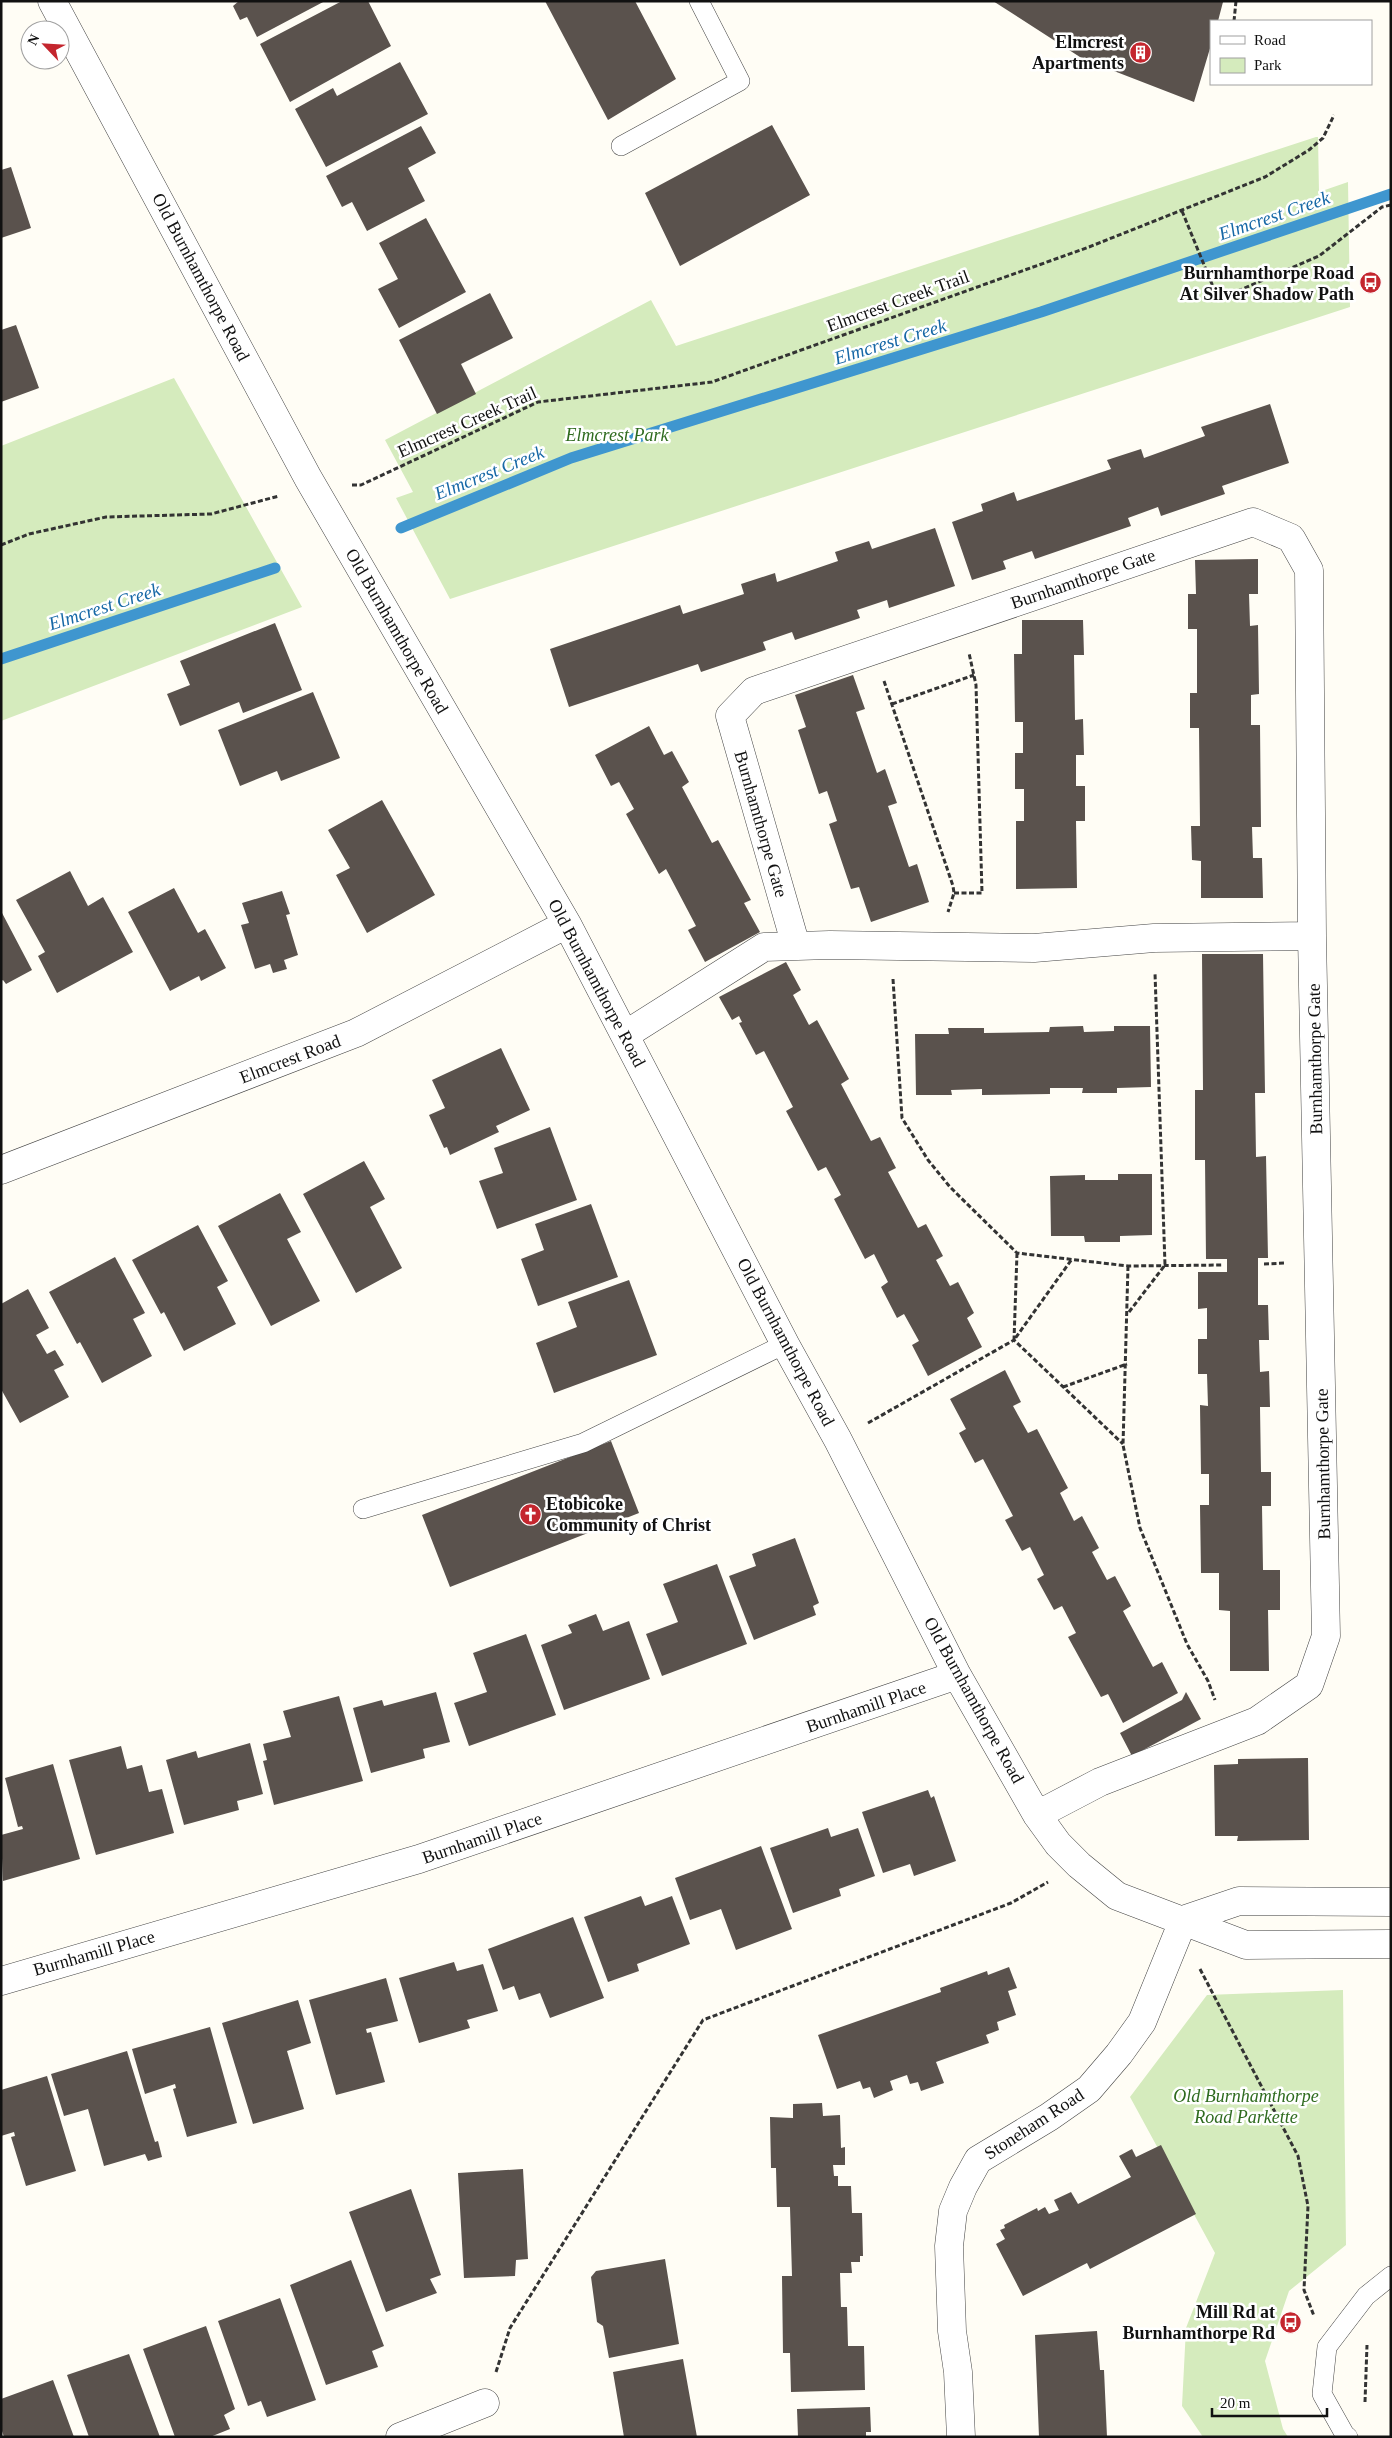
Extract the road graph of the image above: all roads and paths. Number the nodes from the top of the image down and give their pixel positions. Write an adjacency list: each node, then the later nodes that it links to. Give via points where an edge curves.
1 (52, 1): 17 (street, Old Burnhamthorpe Road, via 308,478)
2 (699, 1): 6 (lane, via 740,81)
3 (1236, 1): 4 (path)
4 (1234, 20)
5 (1334, 115): 8 (path, Elmcrest Creek Trail, via 1323,138 1309,150 1265,177)
6 (621, 146)
7 (1391, 205): 8 (path, via 1382,207 1320,256 1226,296 1216,294)
8 (1182, 211): 9 (path, Elmcrest Creek Trail, via 1089,248 712,382 538,402 361,485)
9 (345, 485)
10 (284, 495): 11 (path, via 211,514 106,517 29,534)
11 (1, 545)
12 (974, 616): 13 (street, Burnhamthorpe Gate); 14 (path, via 964,635); 18 (street, Burnhamthorpe Gate, via 1252,522 1291,538 1309,570)
13 (873, 650): 15 (path); 20 (street, Burnhamthorpe Gate, via 754,690 730,716)
14 (974, 674): 15 (path); 16 (path, via 982,894)
15 (892, 704): 16 (path)
16 (954, 893): 22 (path, via 948,912)
17 (567, 924): 23 (street, Old Burnhamthorpe Road); 24 (street, Elmcrest Road, via 356,1033)
18 (1312, 936): 19 (street); 39 (street, Burnhamthorpe Gate, via 1326,1636 1309,1686 1257,1721)
19 (1154, 938): 22 (street, via 1034,948); 27 (path)
20 (796, 946): 21 (street); 23 (street, via 764,947)
21 (891, 946): 22 (street); 25 (path, via 902,1118 928,1160 950,1187)
22 (949, 947)
23 (625, 1035): 32 (street, Old Burnhamthorpe Road)
24 (1, 1170)
25 (1016, 1253): 26 (path); 31 (path)
26 (1072, 1260): 29 (path); 31 (path)
27 (1165, 1265): 28 (path); 29 (path); 30 (path)
28 (1222, 1265)
29 (1128, 1266): 30 (path)
30 (1129, 1312): 33 (path)
31 (1014, 1340): 34 (path); 35 (path)
32 (785, 1344): 35 (street, Old Burnhamthorpe Road); 37 (lane, via 583,1443)
33 (1127, 1364): 34 (path); 36 (path)
34 (1063, 1387): 36 (path)
35 (838, 1440): 38 (street, Old Burnhamthorpe Road)
36 (1123, 1445): 39 (path, via 1140,1528 1187,1644 1208,1681)
37 (363, 1509)
38 (957, 1675): 40 (street, Old Burnhamthorpe Road); 45 (street, Burnhamill Place, via 419,1860)
39 (1228, 1733): 40 (street, Burnhamthorpe Gate, via 1100,1782)
40 (1037, 1815): 41 (street, Old Burnhamthorpe Road, via 1058,1844)
41 (1079, 1865): 43 (street, Old Burnhamthorpe Road, via 1117,1896); 50 (path, via 1011,1903 703,2020 510,2328)
42 (1391, 1902): 43 (street, via 1239,1901)
43 (1180, 1926): 44 (street, Old Burnhamthorpe Road, via 1246,1945); 48 (path, via 1298,2156 1308,2206 1304,2290); 52 (street, Stoneham Road, via 1142,2022 1119,2054 1089,2089 1050,2117 978,2160 953,2211 949,2246 951,2321 958,2372)
44 (1391, 1944)
45 (1, 1980)
46 (1391, 2276): 48 (lane, via 1366,2296)
47 (1368, 2338): 49 (path)
48 (1327, 2346): 53 (lane, via 1322,2394)
49 (1365, 2402)
50 (485, 2403): 51 (street)
51 (400, 2437)
52 (960, 2437)
53 (1348, 2437)

